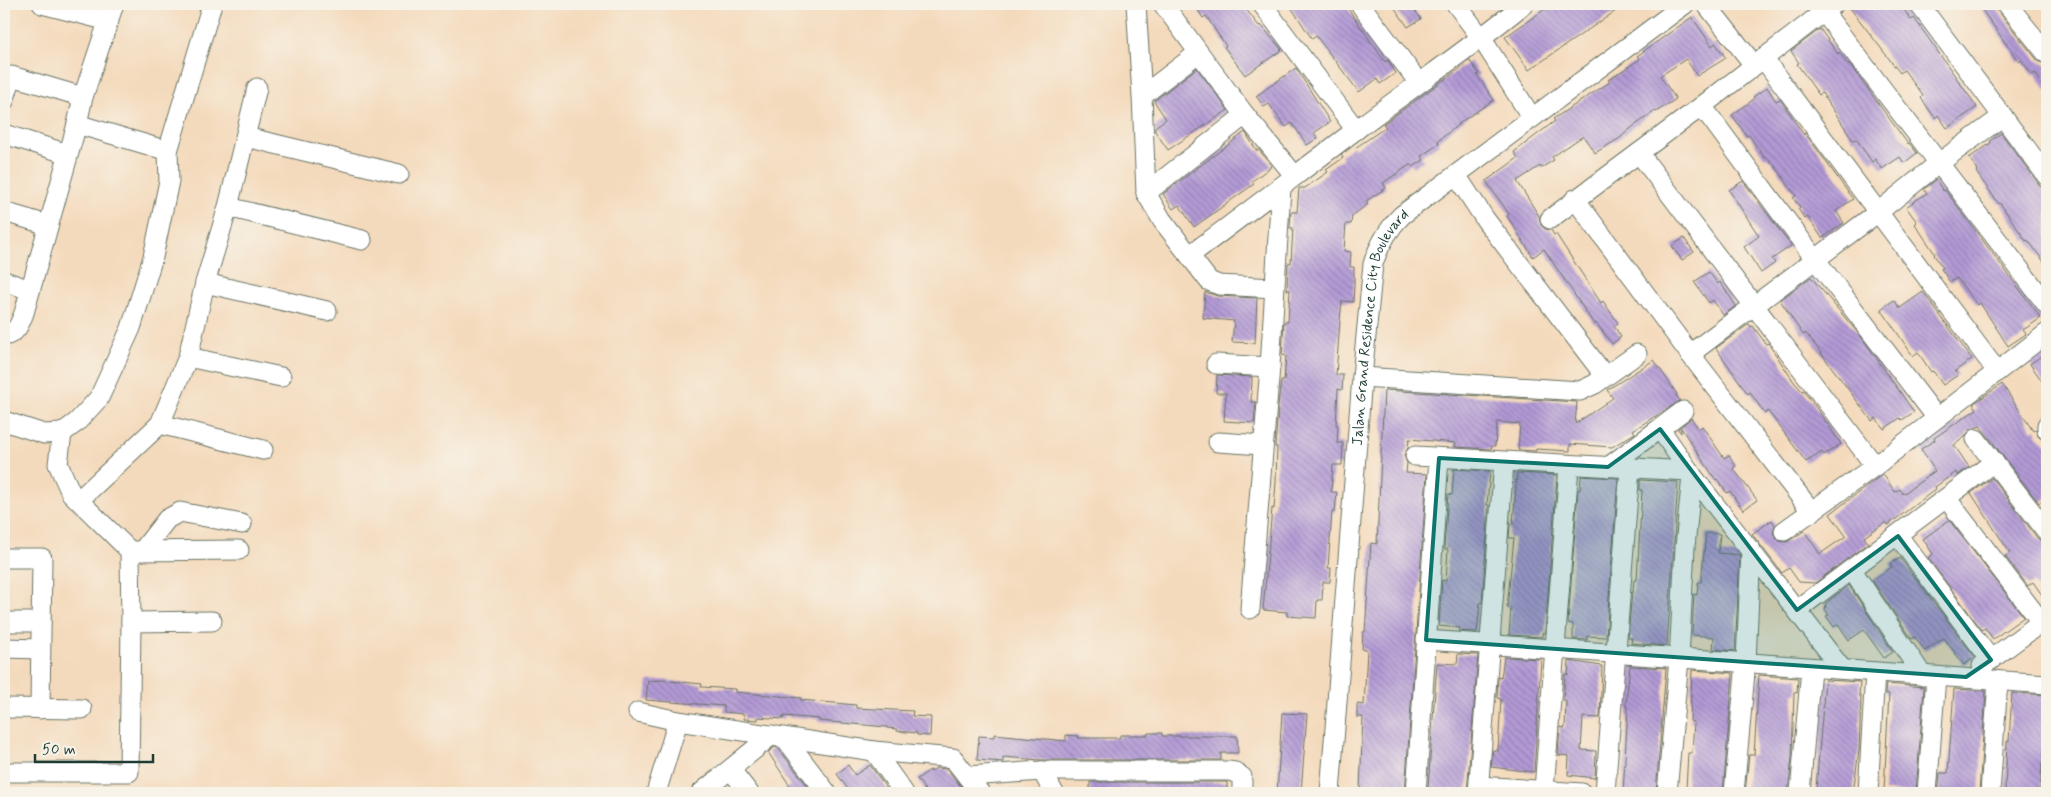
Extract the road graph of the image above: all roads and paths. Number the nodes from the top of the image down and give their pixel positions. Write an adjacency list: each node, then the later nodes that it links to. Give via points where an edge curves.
1 (42, 4): 14 (street)
2 (212, 4): 33 (street)
3 (1136, 4): 23 (street)
4 (1163, 4): 16 (street)
5 (1262, 4): 30 (street)
6 (1360, 4): 20 (street)
7 (1456, 4): 15 (street)
8 (1524, 4): 15 (street)
9 (1685, 4): 28 (street, Jalan Grand Residence City Boulevard)
10 (1706, 4): 18 (street)
11 (1919, 4): 27 (street)
12 (2007, 4): 17 (street)
13 (1828, 8): 18 (street); 36 (street)
14 (111, 13): 22 (street)
15 (1482, 39): 20 (street); 28 (street)
16 (1198, 53): 23 (street); 26 (street)
17 (2047, 54)
18 (1758, 62): 25 (street); 45 (street)
19 (8, 75): 22 (street); 24 (street)
20 (1419, 84): 30 (street)
21 (257, 88): 32 (street)
22 (84, 96): 29 (street)
23 (1142, 96): 41 (street)
24 (4, 101)
25 (1702, 106): 34 (street); 50 (street)
26 (1245, 114): 40 (street); 41 (street)
27 (2003, 116): 36 (street); 39 (street)
28 (1532, 118): 38 (street, Jalan Grand Residence City Boulevard)
29 (77, 124): 33 (street); 35 (street)
30 (1356, 130): 40 (street)
31 (4, 134): 35 (street)
32 (246, 137): 37 (street); 43 (street)
33 (168, 151): 76 (street, via 169,181 153,257 131,328 99,398)
34 (1639, 153): 42 (street); 55 (street)
35 (68, 154): 47 (street)
36 (1939, 163): 45 (street); 56 (street)
37 (399, 174)
38 (1456, 175): 66 (street, via 1485,220); 68 (street, Jalan Grand Residence City Boulevard, via 1391,225 1378,250 1373,264)
39 (2047, 176)
40 (1288, 182): 49 (street); 53 (street)
41 (1146, 193): 49 (street)
42 (1575, 199): 46 (street); 61 (street)
43 (228, 207): 48 (street); 52 (street)
44 (4, 212): 47 (street)
45 (1877, 213): 50 (street); 65 (street)
46 (1550, 219)
47 (48, 225): 54 (street)
48 (362, 240)
49 (1190, 256): 53 (street, via 1213,283)
50 (1815, 259): 55 (street); 70 (street)
51 (4, 281): 54 (street)
52 (205, 283): 57 (street); 62 (street)
53 (1274, 288): 64 (street)
54 (30, 290): 59 (street, via 19,326 12,334)
55 (1753, 305): 61 (street); 86 (street)
56 (2047, 305)
57 (327, 311)
58 (2047, 332): 65 (street)
59 (4, 336)
60 (1637, 354): 66 (street)
61 (1690, 354): 92 (street)
62 (188, 357): 67 (street); 72 (street)
63 (1216, 364): 64 (street)
64 (1270, 367): 79 (street)
65 (1996, 370): 70 (street)
66 (1605, 376): 68 (street, via 1580,391)
67 (281, 377)
68 (1362, 377): 146 (street, Jalan Grand Residence City Boulevard)
69 (1683, 411): 74 (street)
70 (1937, 418): 86 (street)
71 (4, 421): 76 (street, via 44,434)
72 (160, 424): 80 (street); 91 (street)
73 (2047, 425): 75 (street)
74 (1660, 429): 87 (street); 89 (street)
75 (2047, 430)
76 (62, 433): 91 (street, via 58,464 71,493)
77 (1976, 440): 84 (street)
78 (1218, 442): 79 (street)
79 (1263, 445): 102 (street)
80 (263, 450)
81 (1415, 456): 82 (street)
82 (1439, 458): 83 (street); 109 (street)
83 (1504, 462): 85 (street); 110 (street)
84 (1994, 462): 90 (street); 95 (street)
85 (1569, 466): 87 (street); 113 (street)
86 (1875, 466): 92 (street)
87 (1608, 467): 88 (street)
88 (1630, 469): 89 (street); 114 (street)
89 (1691, 473): 98 (street); 115 (street)
90 (1947, 499): 96 (street); 104 (street)
91 (79, 500): 99 (street)
92 (1812, 512): 94 (street)
93 (242, 524): 99 (street, via 180,512 167,518)
94 (1784, 531)
95 (2047, 532)
96 (1898, 536): 101 (street); 116 (street)
97 (239, 550): 99 (street)
98 (1751, 550): 103 (street); 117 (street)
99 (136, 551): 108 (street)
100 (4, 558): 107 (street, via 42,558)
101 (1852, 570): 103 (street); 121 (street)
102 (1250, 609)
103 (1797, 610): 119 (street)
104 (2045, 620): 116 (street)
105 (212, 621): 108 (street)
106 (4, 622): 107 (street)
107 (41, 622): 112 (street)
108 (131, 622): 133 (street, via 129,772)
109 (1426, 640): 110 (street); 147 (street)
110 (1491, 644): 113 (street); 136 (street)
111 (4, 648): 112 (street)
112 (40, 649): 127 (street)
113 (1554, 649): 114 (street); 137 (street)
114 (1615, 654): 115 (street); 149 (street)
115 (1679, 659): 117 (street); 150 (street)
116 (1991, 660): 122 (street)
117 (1746, 662): 118 (street); 151 (street)
118 (1810, 668): 119 (street); 152 (street)
119 (1842, 669): 120 (street)
120 (1875, 672): 121 (street); 153 (street)
121 (1930, 676): 122 (street); 154 (street)
122 (1966, 677): 123 (street)
123 (1998, 681): 124 (street); 155 (street)
124 (2047, 684)
125 (4, 708): 127 (street)
126 (82, 708): 127 (street)
127 (40, 709)
128 (638, 712): 129 (street)
129 (678, 721): 130 (street); 138 (street)
130 (779, 736): 131 (street); 132 (street); 141 (street)
131 (874, 751): 135 (street, via 953,758); 142 (street)
132 (731, 770): 139 (street); 140 (street)
133 (4, 772)
134 (1042, 772): 135 (street); 144 (street); 145 (street, via 1235,772 1243,779)
135 (967, 776): 143 (street)
136 (1479, 789): 137 (street)
137 (1544, 790): 148 (street)
138 (656, 793)
139 (701, 793)
140 (749, 793)
141 (827, 793)
142 (904, 793)
143 (980, 793)
144 (1054, 793)
145 (1242, 793)
146 (1330, 793)
147 (1416, 793)
148 (1582, 793)
149 (1605, 793)
150 (1667, 793)
151 (1734, 793)
152 (1800, 793)
153 (1868, 793)
154 (1927, 793)
155 (1990, 793)

